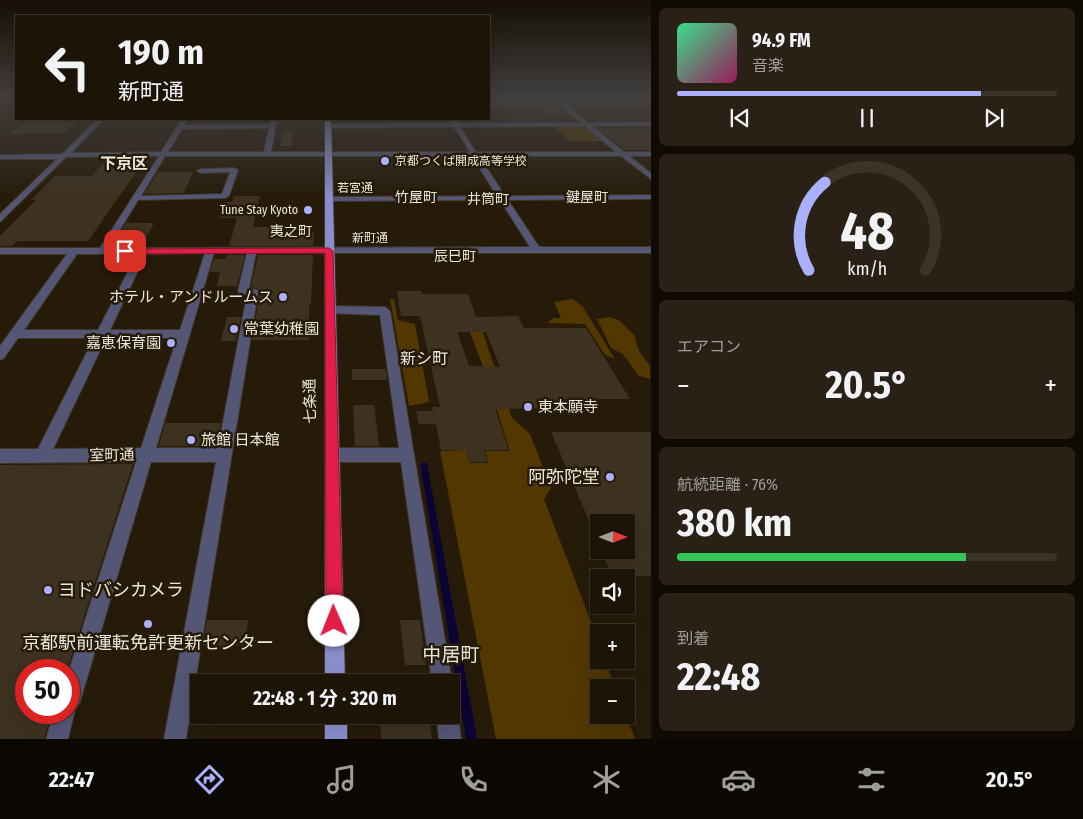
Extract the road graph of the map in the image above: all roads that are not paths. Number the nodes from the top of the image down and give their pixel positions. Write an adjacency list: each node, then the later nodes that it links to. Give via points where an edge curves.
1 (81, 131): 16 (street)
2 (88, 131): 14 (street)
3 (177, 131): 10 (street)
4 (272, 131): 11 (street)
5 (328, 131): 12 (main road, 七条通)
6 (460, 131): 13 (street)
7 (594, 131): 8 (street)
8 (622, 154): 9 (street); 13 (street); 18 (street)
9 (650, 154)
10 (162, 155): 11 (street); 14 (street); 20 (street)
11 (267, 155): 12 (street)
12 (329, 155): 13 (street); 21 (main road, 七条通)
13 (475, 155): 22 (street)
14 (63, 156): 16 (street); 24 (street)
15 (0, 157): 16 (street)
16 (53, 157): 23 (street)
17 (201, 170): 20 (street, via 234,170 224,196)
18 (650, 177)
19 (650, 197): 22 (street, 若宮通)
20 (136, 198): 27 (street)
21 (330, 199): 22 (street, 若宮通); 31 (main road, 七条通)
22 (503, 199): 32 (street)
23 (0, 208)
24 (0, 219)
25 (650, 250): 32 (street, 新町通)
26 (0, 251): 33 (street, 新町通)
27 (103, 251): 28 (street, 新町通); 33 (street, 新町通)
28 (143, 251): 29 (street, 新町通); 36 (street)
29 (210, 251): 30 (street, 新町通); 37 (street)
30 (252, 251): 31 (street, 新町通); 40 (street, via 244,291 253,292)
31 (329, 251): 32 (street, 新町通); 34 (main road, 七条通)
32 (537, 251)
33 (74, 252): 35 (street)
34 (330, 310): 41 (main road, 七条通); 42 (street, via 385,311)
35 (16, 334): 36 (street); 38 (street)
36 (103, 334): 37 (street); 44 (street)
37 (185, 334): 39 (street)
38 (0, 355)
39 (147, 455): 40 (street, 室町通); 44 (street, 室町通); 45 (street)
40 (224, 455): 52 (street)
41 (332, 455): 42 (street); 46 (main road, 七条通)
42 (407, 455): 47 (street)
43 (0, 456): 44 (street, 室町通)
44 (42, 456)
45 (80, 667)
46 (335, 674)
47 (441, 674)
48 (61, 724): 51 (street)
49 (336, 724): 53 (main road)
50 (448, 724): 54 (street)
51 (57, 739)
52 (176, 739)
53 (336, 739)
54 (450, 739)

